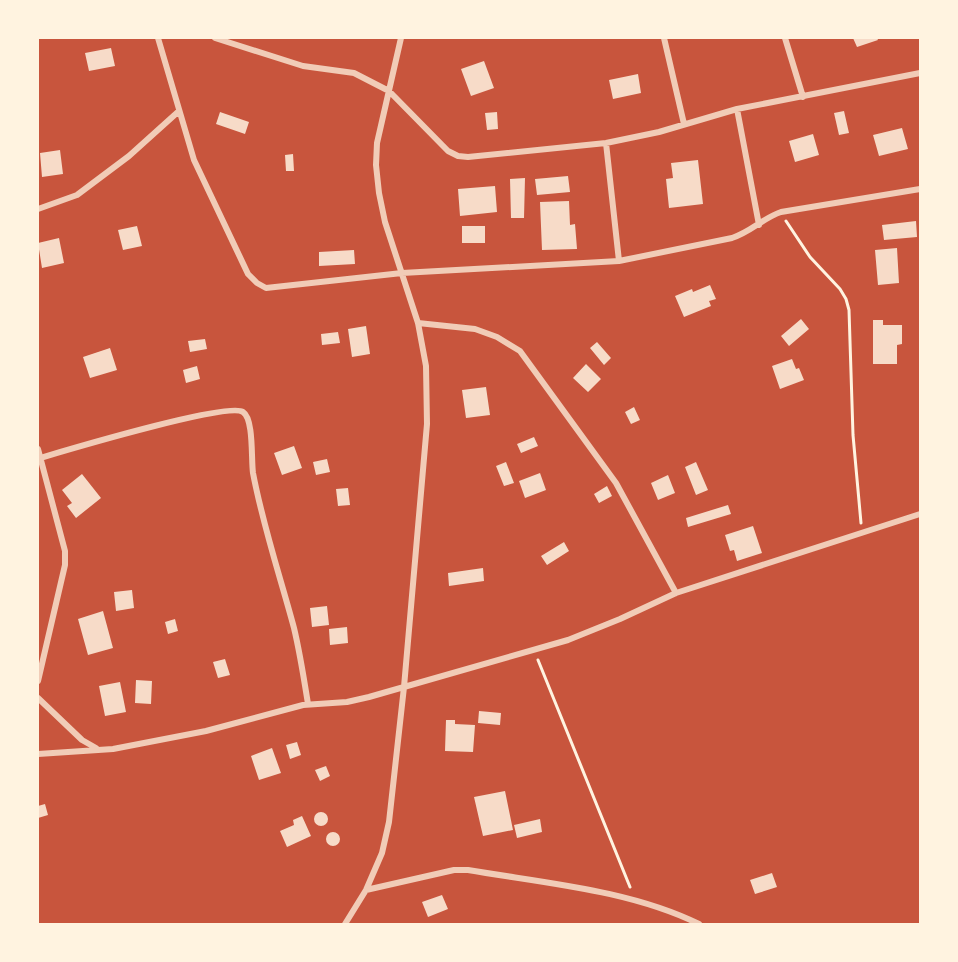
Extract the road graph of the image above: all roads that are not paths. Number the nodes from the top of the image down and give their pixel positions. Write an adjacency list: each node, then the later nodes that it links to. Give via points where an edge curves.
1 (158, 38): 10 (street)
2 (215, 38): 7 (street, via 303,66 354,74)
3 (401, 38): 7 (street)
4 (664, 38): 11 (street)
5 (785, 38): 8 (street)
6 (921, 73): 8 (street)
7 (389, 91): 12 (street, via 448,151 458,156); 17 (street, via 376,165 385,222)
8 (803, 97): 9 (street)
9 (737, 110): 11 (street); 15 (street)
10 (178, 111): 14 (street, via 78,195); 17 (street, via 194,160 248,274 257,283 266,288)
11 (684, 124): 12 (street)
12 (606, 143): 16 (street)
13 (921, 189): 15 (street, via 781,212 768,216)
14 (38, 209)
15 (759, 225): 16 (street, via 732,238)
16 (620, 261): 17 (street)
17 (402, 273): 18 (street)
18 (418, 323): 22 (street, via 475,329 520,351 616,483); 24 (street, via 426,366 427,424)
19 (38, 449): 20 (street)
20 (40, 458): 23 (street, via 65,551 65,566); 26 (street, via 232,409 248,416 257,491 294,631)
21 (921, 514): 22 (street)
22 (676, 593): 24 (street, via 568,640)
23 (38, 681)
24 (404, 687): 26 (street, via 347,702); 29 (street, via 389,822 382,853)
25 (38, 698): 27 (street, via 82,740)
26 (308, 704): 27 (street, via 206,731)
27 (97, 749): 28 (street)
28 (38, 754)
29 (366, 890): 30 (street); 31 (street, via 468,870 635,900)
30 (345, 924)
31 (699, 924)

